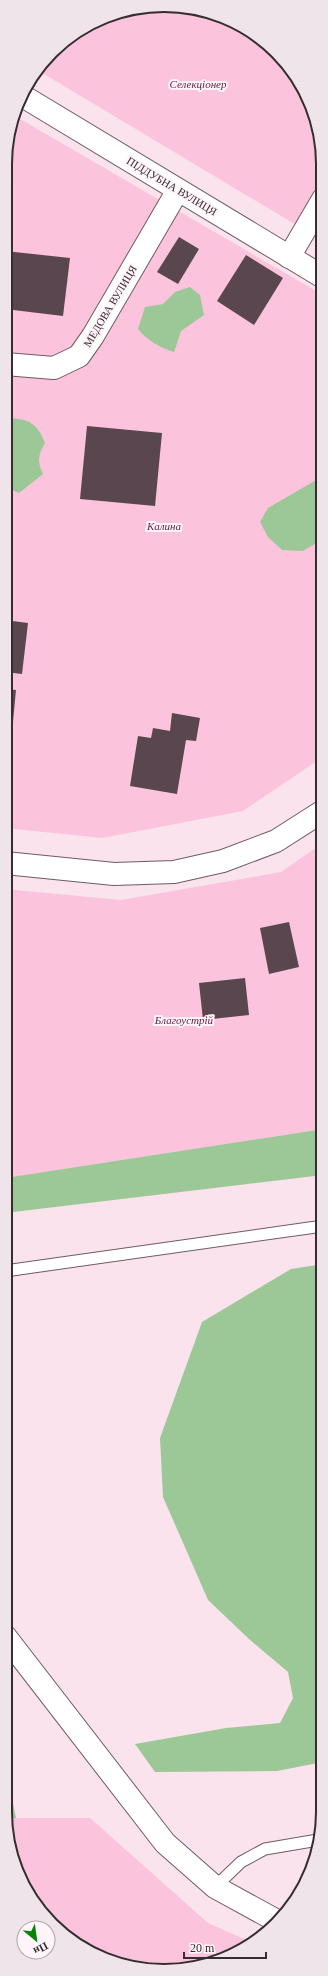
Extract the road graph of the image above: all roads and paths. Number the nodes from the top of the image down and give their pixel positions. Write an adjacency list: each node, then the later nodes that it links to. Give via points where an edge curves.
1 (27, 99): 2 (street, ПІДДУБНА ВУЛИЦЯ)
2 (178, 190): 4 (street, ПІДДУБНА ВУЛИЦЯ); 6 (street, МЕДОВА ВУЛИЦЯ, via 79,356 54,368)
3 (316, 211): 4 (street)
4 (289, 257): 5 (street, ПІДДУБНА ВУЛИЦЯ)
5 (316, 273)
6 (12, 365)
7 (316, 815): 8 (street, via 276,840 223,861 174,872 114,874)
8 (12, 864)
9 (316, 1227): 10 (lane)
10 (12, 1270)
11 (12, 1645): 13 (street, via 164,1843)
12 (313, 1841): 13 (lane, via 265,1849 241,1862)
13 (215, 1887): 14 (street)
14 (272, 1918)

